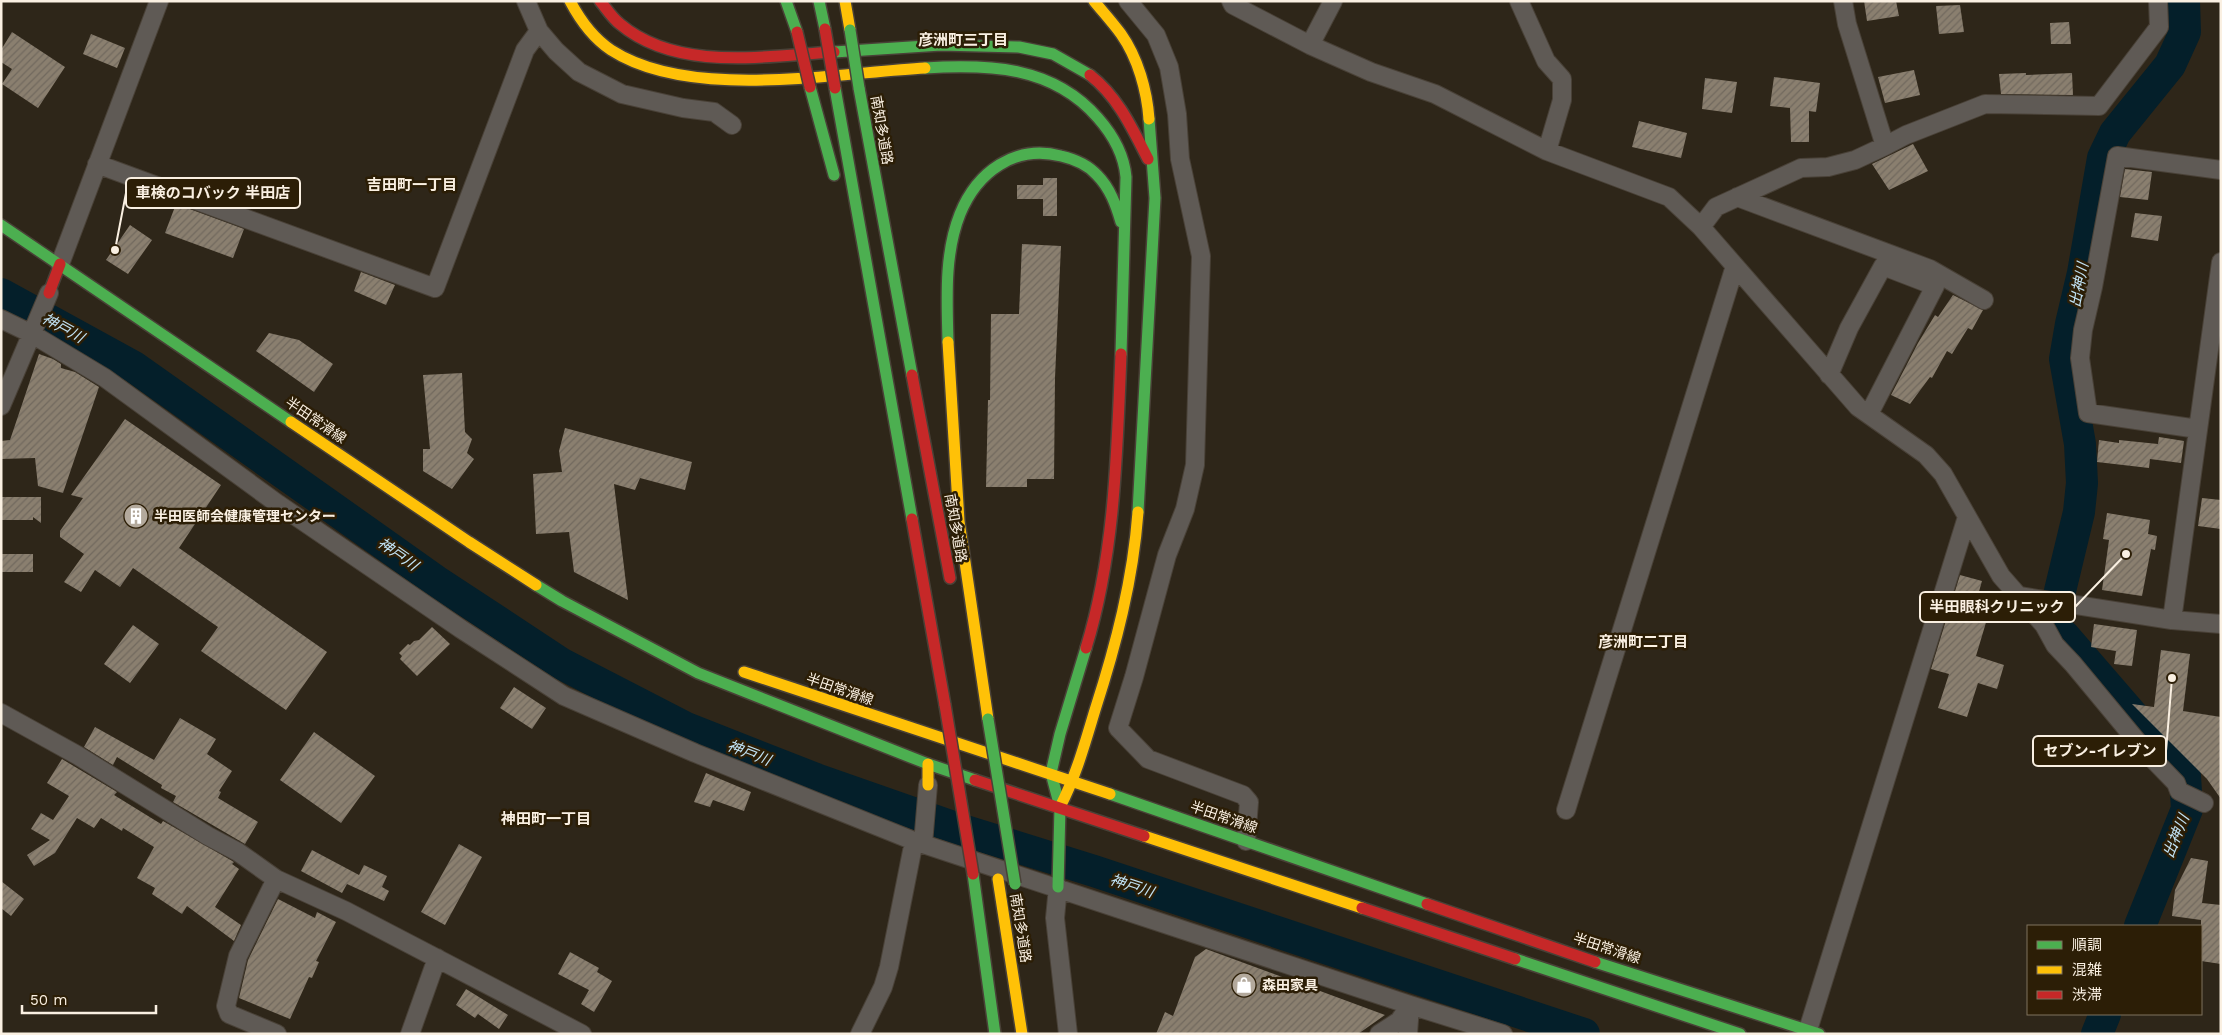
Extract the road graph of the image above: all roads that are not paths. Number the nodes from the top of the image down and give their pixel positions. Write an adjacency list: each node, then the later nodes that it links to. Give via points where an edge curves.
1 (159, 1): 20 (street)
2 (526, 1): 15 (street)
3 (570, 1): 27 (main road, via 588,30 610,49 633,61 682,75 708,79 781,78 942,66 1012,70 1044,78 1066,88 1084,102 1115,140 1124,169)
4 (600, 1): 21 (main road, via 621,26 640,39 672,50 715,56 746,57 958,44 1041,50 1092,76 1113,97)
5 (786, 1): 23 (main road, bridge)
6 (819, 1): 34 (main road, bridge)
7 (844, 1): 42 (main road, 南知多道路, bridge)
8 (1094, 1): 21 (main road, via 1122,35 1134,58 1149,114)
9 (1128, 1): 60 (street, via 1156,34 1169,67 1180,159 1201,256 1195,465 1185,509 1167,555 1118,728 1148,759 1243,795 1249,802)
10 (1231, 1): 16 (street, via 1233,5)
11 (1333, 1): 16 (street)
12 (1519, 1): 19 (street, via 1546,61 1562,80 1562,100)
13 (1843, 1): 18 (street)
14 (2158, 1): 18 (street, via 2159,27 2099,106 1985,104)
15 (539, 31): 17 (street, via 580,72 622,94 714,112); 20 (street, via 525,50 435,288)
16 (1310, 45): 19 (street, via 1370,72 1435,94)
17 (732, 125)
18 (1885, 146): 24 (street, via 1855,160 1828,167 1801,168)
19 (1547, 151): 26 (street, via 1669,197)
20 (97, 164): 30 (street)
21 (1152, 167): 53 (main road, via 1155,198 1148,369 1137,524 1122,619)
22 (2221, 170): 40 (street, via 2117,156 2080,358 2088,413)
23 (837, 186)
24 (1737, 197): 26 (street, via 1716,207); 33 (street, via 1930,269)
25 (1, 225): 30 (main road, 半田常滑線)
26 (1700, 227): 31 (street)
27 (1125, 233): 52 (main road, via 1120,368 1106,566 1090,641); 64 (main road, bridge, via 1114,200 1100,177 1078,161 1053,152 1025,152 1001,161 981,179 966,202 954,233 947,314 953,450 959,521 1014,893)
28 (854, 262): 34 (main road, via 860,291)
29 (2221, 262): 40 (street)
30 (60, 264): 32 (main road); 46 (main road, 半田常滑線, via 469,542 562,601)
31 (1735, 266): 37 (street); 58 (street)
32 (49, 293): 36 (street)
33 (1984, 300)
34 (874, 306): 72 (main road, bridge, via 973,874)
35 (1, 319): 36 (street)
36 (32, 334): 38 (street); 59 (street, via 105,378 286,509 564,696 695,753)
37 (1829, 375): 39 (street, via 1858,407); 39 (street, via 1849,328 1883,266 1935,286)
38 (1, 406)
39 (1869, 414): 41 (street, via 1926,455 1943,474)
40 (2198, 429): 44 (street)
41 (1968, 517): 43 (street, via 2001,576); 67 (street)
42 (952, 590)
43 (2020, 596): 44 (street); 56 (street, via 2044,625 2055,645 2179,790)
44 (2172, 620): 45 (street)
45 (2221, 624)
46 (619, 630): 47 (main road, 半田常滑線); 51 (main road, 半田常滑線, via 698,673)
47 (678, 650)
48 (731, 668): 52 (main road, 半田常滑線, via 936,738)
49 (1, 713): 62 (street, via 78,755 238,852)
50 (974, 733): 55 (main road)
51 (928, 764): 54 (main road); 57 (main road, 半田常滑線)
52 (1051, 773): 53 (main road, 半田常滑線); 57 (main road)
53 (1073, 781): 57 (main road); 60 (main road, 半田常滑線)
54 (928, 785): 59 (street)
55 (984, 797)
56 (2204, 803)
57 (1060, 807): 63 (main road); 78 (main road, 半田常滑線)
58 (1566, 810)
59 (921, 839): 63 (street); 71 (street, via 883,987)
60 (1246, 840): 67 (main road, 半田常滑線)
61 (993, 851): 64 (main road, 南知多道路)
62 (276, 879): 65 (street, via 346,910); 68 (street, via 238,956 226,1006 229,1014)
63 (1058, 887): 66 (street); 74 (street, via 1055,918)
64 (1005, 918): 73 (main road, 南知多道路)
65 (437, 958): 69 (street); 70 (street)
66 (1410, 1006): 75 (street, via 1399,1021); 76 (street); 77 (street)
67 (1814, 1032)
68 (277, 1034)
69 (410, 1034)
70 (582, 1034)
71 (860, 1034)
72 (994, 1034)
73 (1022, 1034)
74 (1068, 1034)
75 (1378, 1034)
76 (1408, 1034)
77 (1502, 1034)
78 (1740, 1034)

